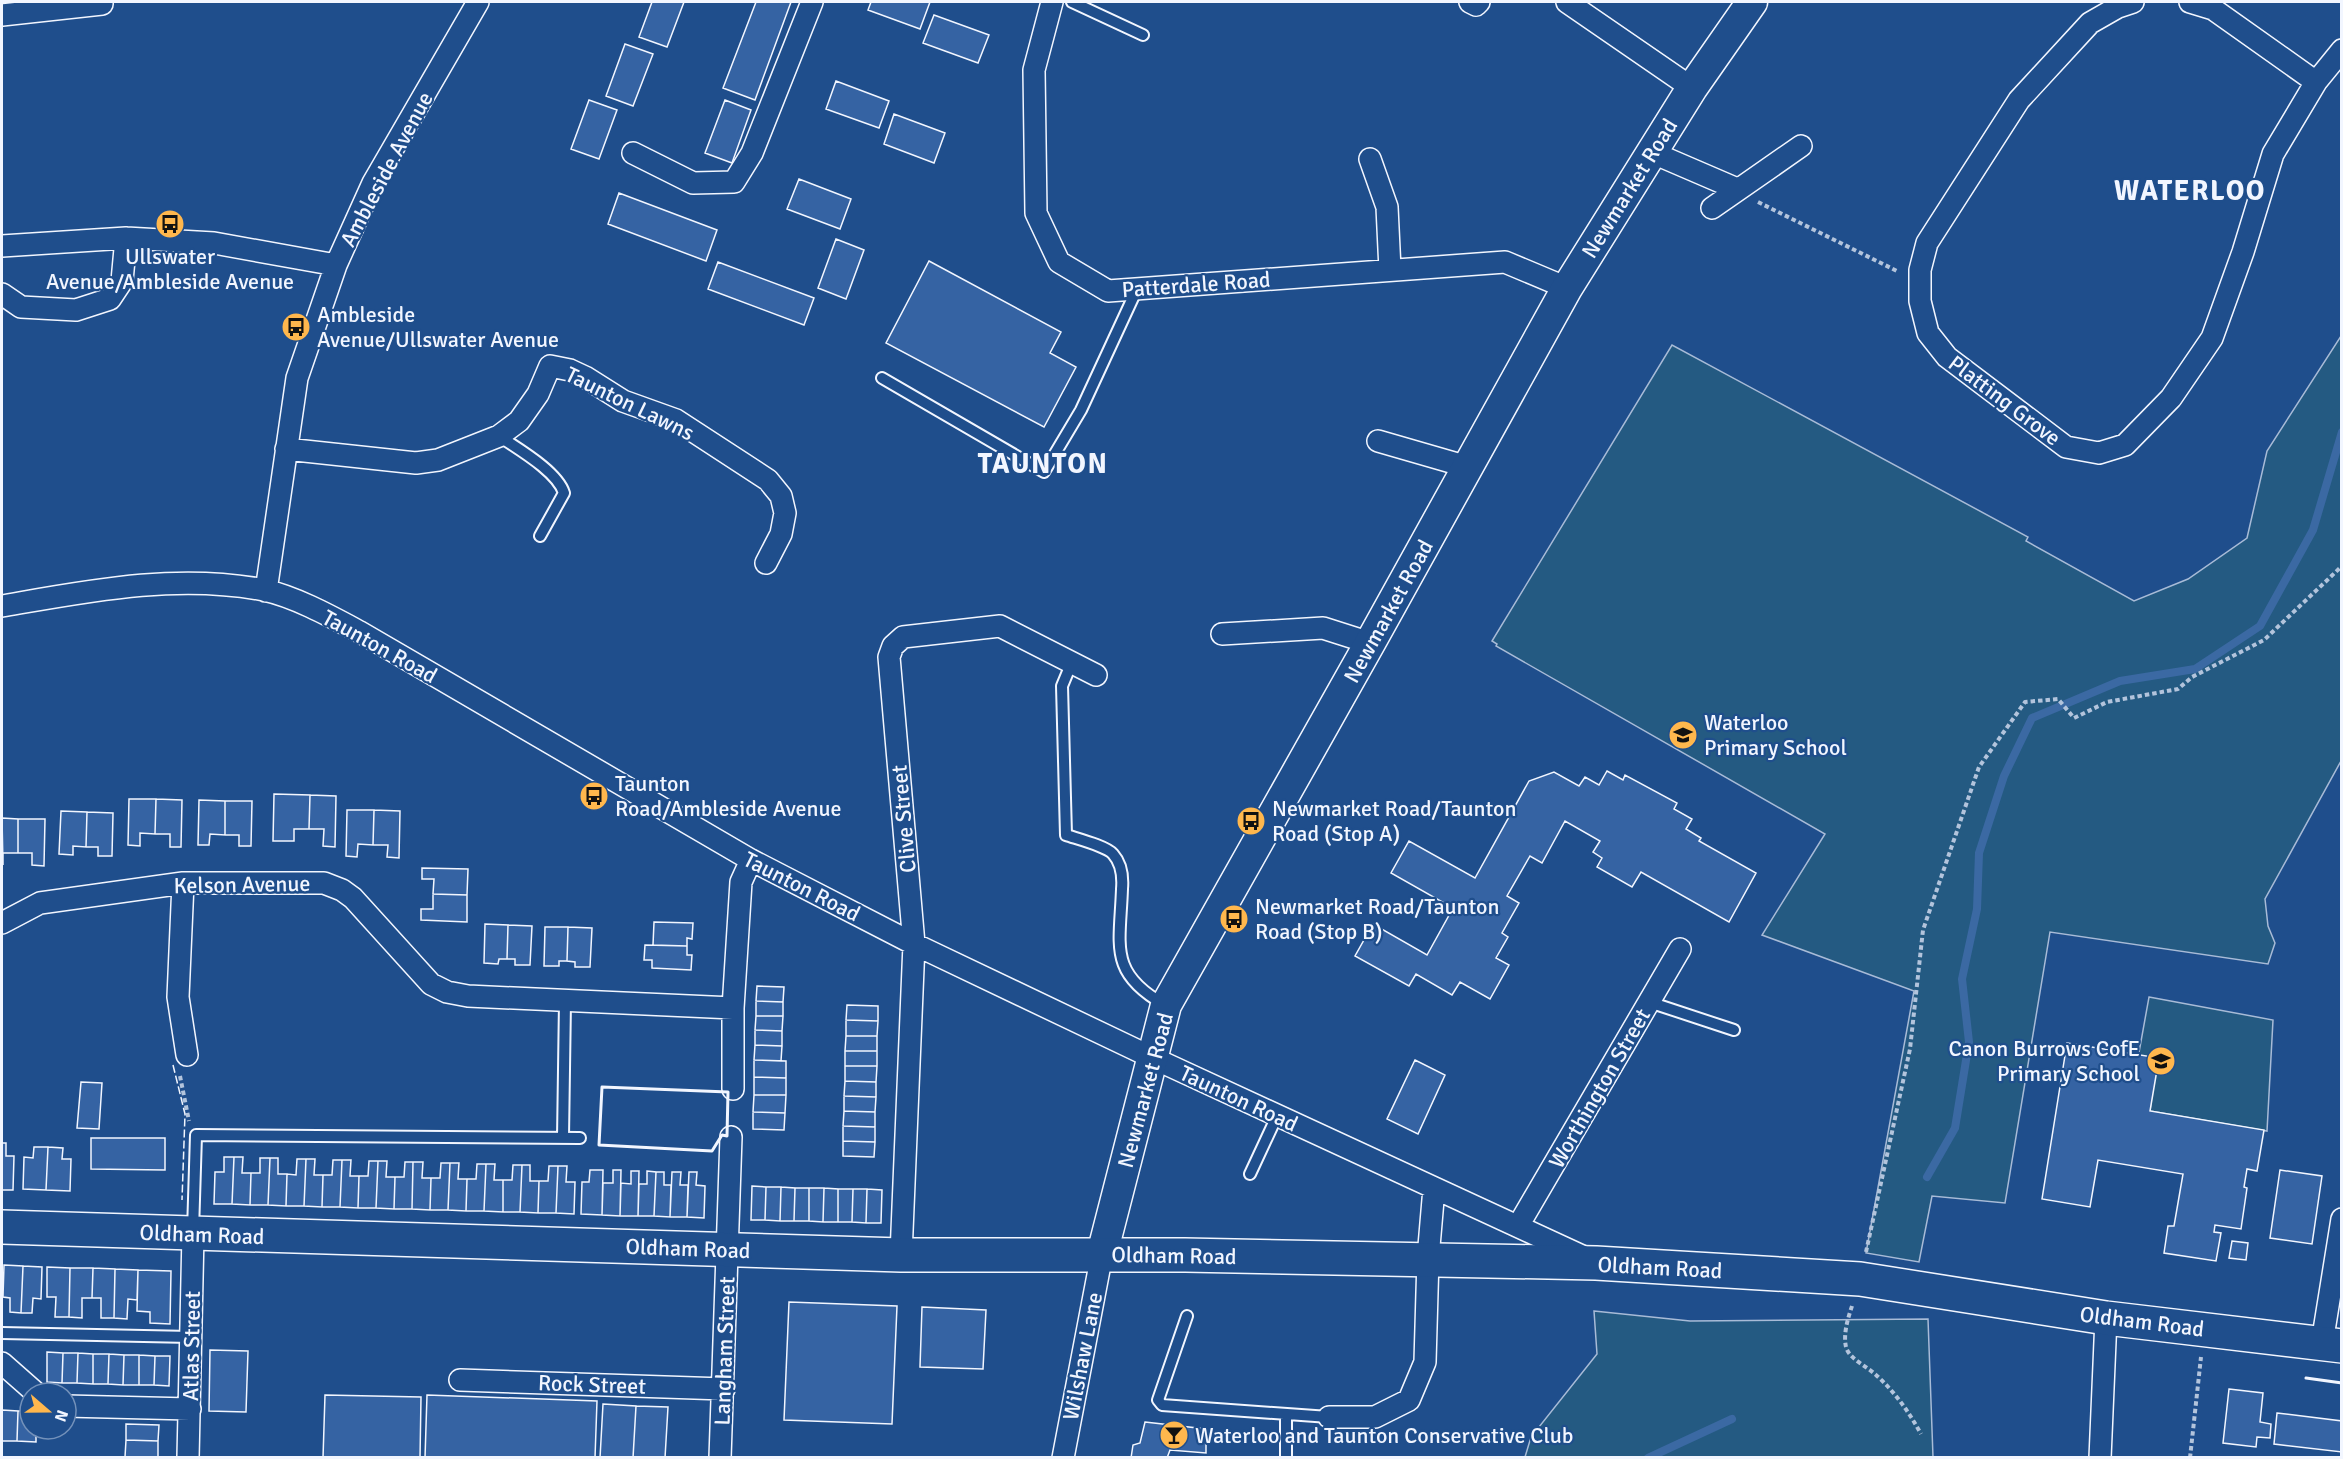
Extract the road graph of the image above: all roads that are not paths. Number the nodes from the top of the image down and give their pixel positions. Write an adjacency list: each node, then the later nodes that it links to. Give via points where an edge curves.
1 (478, 2): 25 (street, Ambleside Avenue, via 373,183)
2 (812, 2): 19 (street, via 752,153 734,182 693,183)
3 (1052, 2): 27 (street, Patterdale Road, via 1034,70 1036,213 1059,262 1108,291)
4 (1072, 2): 13 (lane)
5 (1470, 2): 6 (street)
6 (1479, 2)
7 (1567, 2): 16 (street)
8 (1752, 2): 16 (street, Newmarket Road)
9 (2133, 2): 15 (street, Platting Grove, via 2091,23 2019,100 1927,243 1920,276 1920,301 1928,333 1947,357 2066,447 2099,453 2125,445 2171,398 2212,338 2273,154)
10 (2190, 2): 15 (street, via 2213,9)
11 (102, 4): 12 (street)
12 (2, 15)
13 (1143, 35)
14 (2342, 50): 15 (street, Platting Grove)
15 (2316, 82)
16 (1692, 88): 18 (street, Newmarket Road)
17 (1801, 146): 21 (street)
18 (1651, 152): 21 (street); 28 (street, Newmarket Road)
19 (633, 153)
20 (1370, 159): 26 (street, via 1388,207)
21 (1737, 189): 22 (street)
22 (1712, 208)
23 (126, 238): 24 (street); 25 (street, via 214,243); 29 (street, via 122,281 110,298 76,310 21,307)
24 (2, 246)
25 (336, 265): 33 (street, Ambleside Avenue, via 297,378)
26 (1390, 270): 27 (street, Patterdale Road); 28 (street, Patterdale Road, via 1505,262)
27 (1137, 288): 30 (lane, via 1081,410 1044,472)
28 (1567, 288): 34 (street, Newmarket Road)
29 (2, 294)
30 (882, 378)
31 (499, 436): 33 (street, Taunton Lawns, via 438,460 416,463); 35 (lane, via 561,484 564,493); 36 (street, Taunton Lawns, via 519,421 538,394 550,366 570,370 624,401 676,420 768,480 781,496 785,513 781,534)
32 (1378, 441): 34 (street)
33 (286, 448): 37 (street, Ambleside Avenue)
34 (1468, 467): 40 (street, Newmarket Road)
35 (540, 536)
36 (766, 563)
37 (266, 591): 38 (street, Taunton Road, via 202,582 104,588); 43 (street, Taunton Road, via 360,632)
38 (2, 606)
39 (1222, 634): 40 (street, via 1323,628)
40 (1370, 644): 50 (street, Newmarket Road)
41 (1072, 662): 42 (street, Clive Street); 46 (street, Clive Street, via 1000,626 903,637 893,646 889,657); 50 (lane, via 1062,686 1066,835 1112,852 1120,863 1121,958 1126,972 1144,993)
42 (1096, 675)
43 (751, 860): 46 (street, Taunton Road); 51 (street, via 741,882)
44 (183, 883): 45 (street, Kelson Avenue, via 40,903); 48 (street, Kelson Avenue, via 324,883 353,898 431,984 447,992); 53 (street, via 178,997)
45 (2, 923)
46 (914, 944): 54 (street, Taunton Road); 68 (street, Clive Street)
47 (1680, 950): 49 (street, Worthington Street)
48 (565, 1001): 51 (street, Kelson Avenue); 58 (lane)
49 (1649, 1002): 52 (lane); 63 (street, Worthington Street)
50 (1166, 1005): 54 (street, Newmarket Road)
51 (733, 1008): 55 (street)
52 (1734, 1030)
53 (186, 1055)
54 (1153, 1058): 56 (street, Taunton Road); 67 (street, Newmarket Road)
55 (733, 1089)
56 (1277, 1116): 60 (lane); 61 (street, Taunton Road)
57 (731, 1137): 66 (street, Langham Street)
58 (562, 1138): 59 (lane); 65 (lane, via 196,1135)
59 (580, 1138)
60 (1250, 1174)
61 (1434, 1188): 63 (street, Taunton Road); 69 (street)
62 (2342, 1218): 75 (street)
63 (1518, 1226): 70 (street, Taunton Road)
64 (2, 1227): 65 (highway, Oldham Road)
65 (193, 1234): 66 (highway, Oldham Road); 74 (street, Atlas Street)
66 (728, 1249): 68 (highway, Oldham Road); 79 (street, Langham Street)
67 (1102, 1254): 68 (highway, Oldham Road); 69 (highway, Oldham Road); 86 (street, Wilshaw Lane)
68 (901, 1255)
69 (1428, 1258): 70 (highway, Oldham Road); 83 (street, via 1425,1362 1408,1400 1375,1417)
70 (1596, 1263): 72 (highway, Oldham Road, via 1860,1279)
71 (1186, 1316): 82 (lane, via 1159,1402 1166,1407)
72 (2106, 1318): 75 (highway, Oldham Road); 88 (street)
73 (2, 1333): 74 (lane)
74 (191, 1337): 81 (street, Atlas Street)
75 (2332, 1345)
76 (2, 1363): 78 (street)
77 (460, 1380): 79 (street, Rock Street)
78 (22, 1381)
79 (724, 1389): 85 (street, Langham Street)
80 (78, 1406): 81 (street)
81 (190, 1409): 84 (street, Atlas Street)
82 (1286, 1414): 83 (lane); 87 (lane)
83 (1329, 1417)
84 (188, 1458)
85 (720, 1458)
86 (1063, 1458)
87 (1286, 1458)
88 (2100, 1458)

